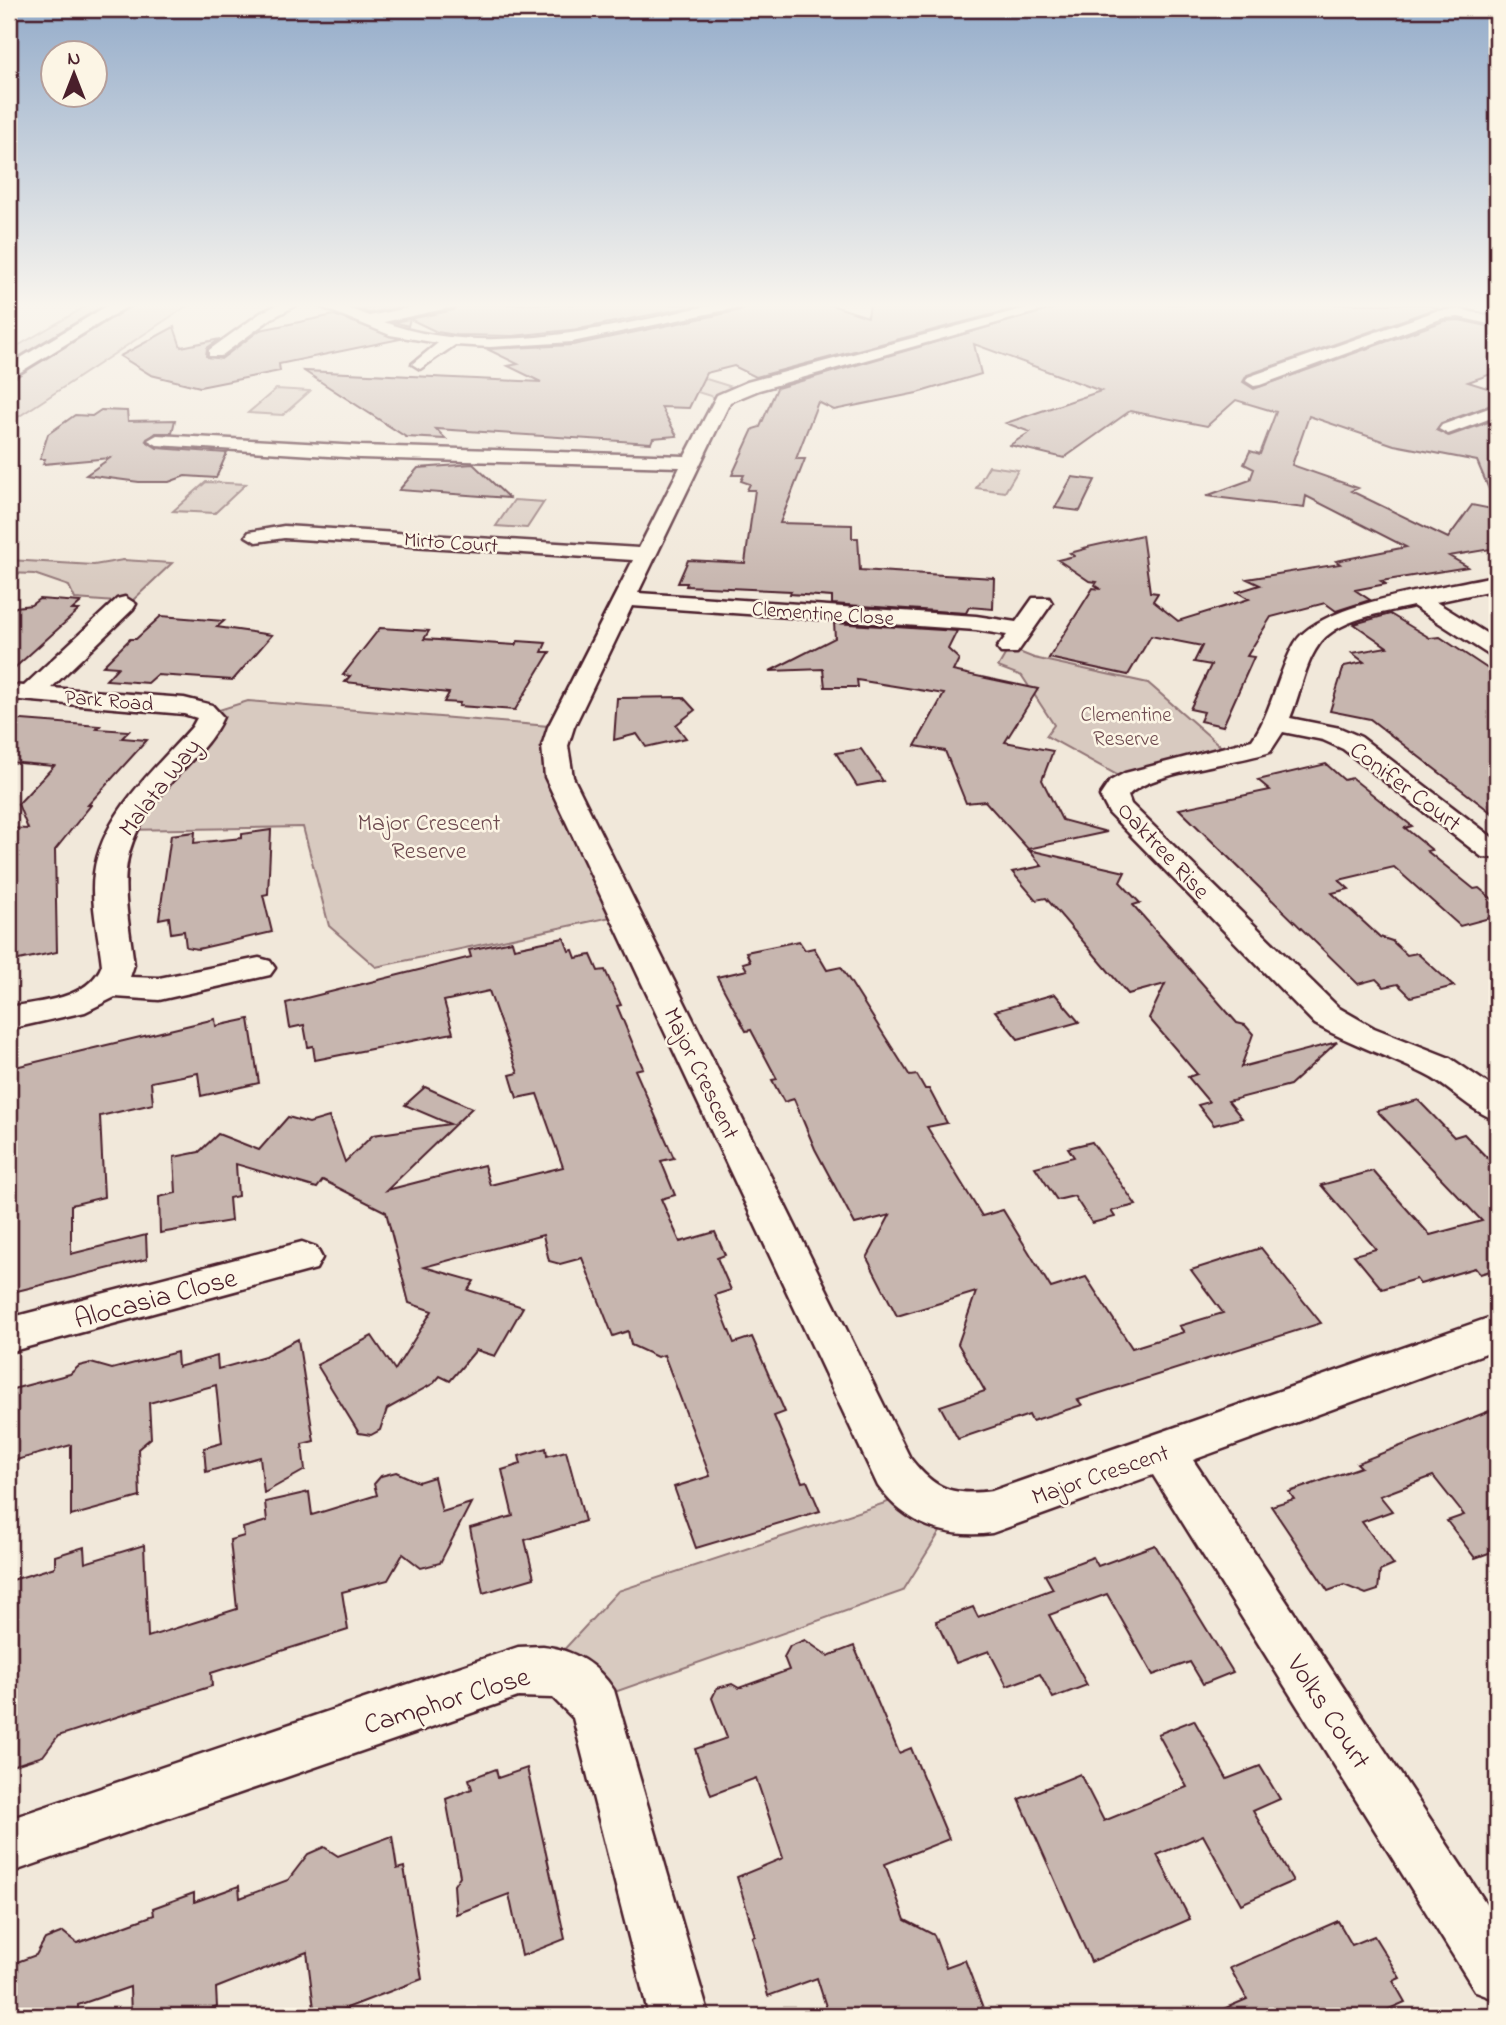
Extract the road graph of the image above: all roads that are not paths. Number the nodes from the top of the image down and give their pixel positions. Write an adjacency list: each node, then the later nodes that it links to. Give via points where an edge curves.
1 (726, 398): 5 (street, Major Crescent)
2 (1497, 410): 3 (street)
3 (1448, 429)
4 (157, 440): 5 (street)
5 (691, 462): 7 (street, Major Crescent)
6 (256, 536): 7 (street, Mirto Court, via 284,531)
7 (647, 555): 9 (street, Major Crescent)
8 (1497, 582): 10 (street, Oaktree Rise)
9 (625, 599): 11 (street, Clementine Close, via 976,623 1016,639); 25 (street, Major Crescent, via 561,727 555,766 904,1488 933,1509 971,1516)
10 (1418, 600): 13 (street); 16 (street, Oaktree Rise, via 1351,615 1317,630 1306,644)
11 (1041, 603)
12 (125, 604): 14 (street)
13 (1497, 650)
14 (20, 693): 15 (street, Park Road, via 184,706)
15 (209, 713): 19 (street, Malata Way, via 208,726 129,819 116,844 108,873 118,965)
16 (1274, 722): 17 (street, Conifer Court, via 1352,743); 21 (street, Oaktree Rise, via 1265,741 1252,751 1135,777 1114,790 1115,801 1327,1016 1362,1036 1438,1066)
17 (1490, 857)
18 (266, 968): 19 (street, via 159,989)
19 (108, 986): 20 (street, via 83,1000)
20 (9, 1018)
21 (1497, 1107)
22 (302, 1258): 24 (street, Alocasia Close)
23 (1497, 1332): 25 (street, Major Crescent)
24 (9, 1335)
25 (1163, 1452): 27 (street, Volks Court)
26 (13, 1842): 28 (street, Camphor Close, via 518,1672 546,1669 585,1689 596,1708)
27 (1497, 1971)
28 (679, 2016)

